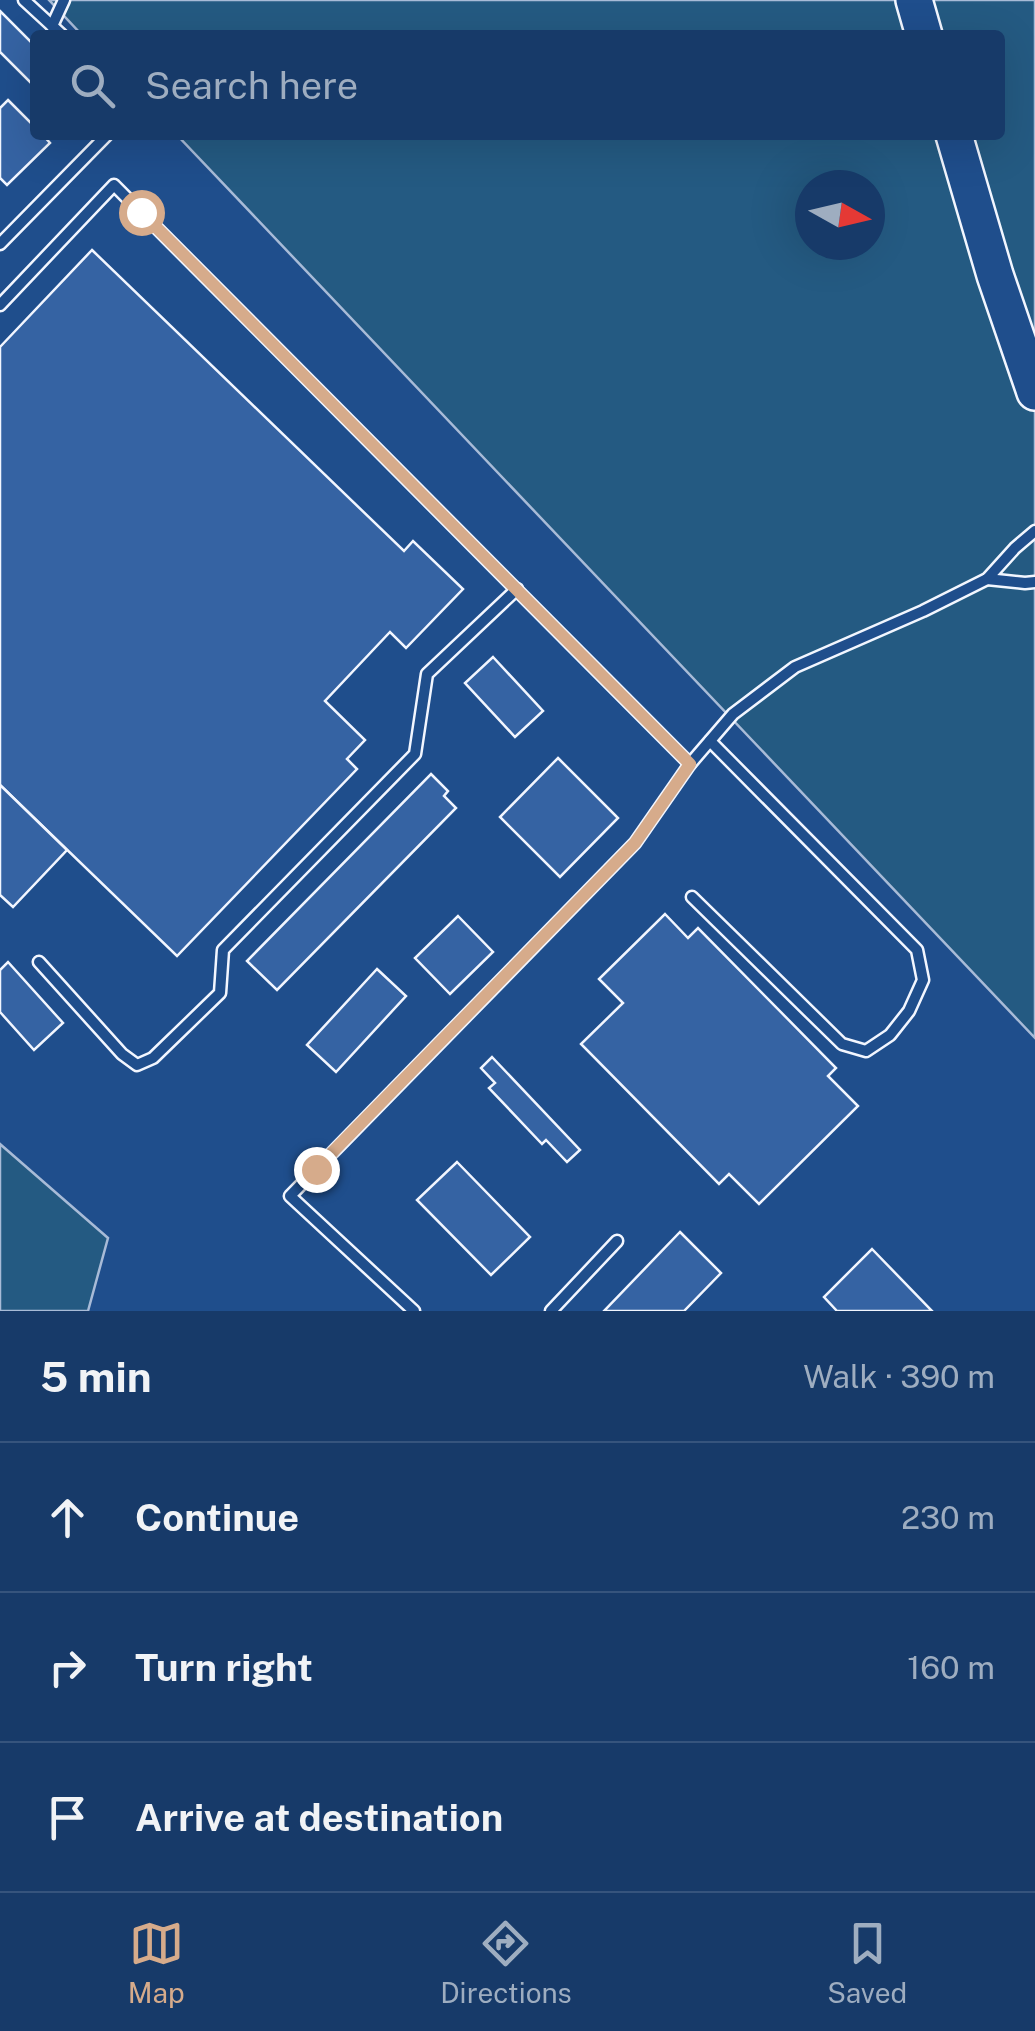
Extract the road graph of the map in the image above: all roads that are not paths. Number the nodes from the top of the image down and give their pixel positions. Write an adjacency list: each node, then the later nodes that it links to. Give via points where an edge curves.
1 (24, 0): 4 (lane)
2 (64, 0): 5 (lane)
3 (914, 0): 6 (highway)
4 (56, 30)
5 (57, 30)
6 (923, 30)
7 (102, 140): 9 (lane)
8 (955, 140): 11 (highway)
9 (0, 244)
10 (0, 305): 15 (lane, via 114,185)
11 (1035, 392)
12 (1035, 532): 13 (lane)
13 (987, 579): 14 (lane); 16 (lane, via 795,667 733,714)
14 (1035, 582)
15 (516, 589): 17 (lane); 19 (lane, via 427,674 414,754 222,950 220,993 153,1058 137,1065 122,1054)
16 (710, 741): 17 (lane); 18 (lane, via 917,950 923,980 890,1035 866,1051 842,1044)
17 (690, 764): 21 (lane, via 635,843 290,1196)
18 (692, 897)
19 (39, 962)
20 (618, 1241): 22 (lane)
21 (414, 1311)
22 (552, 1311)

